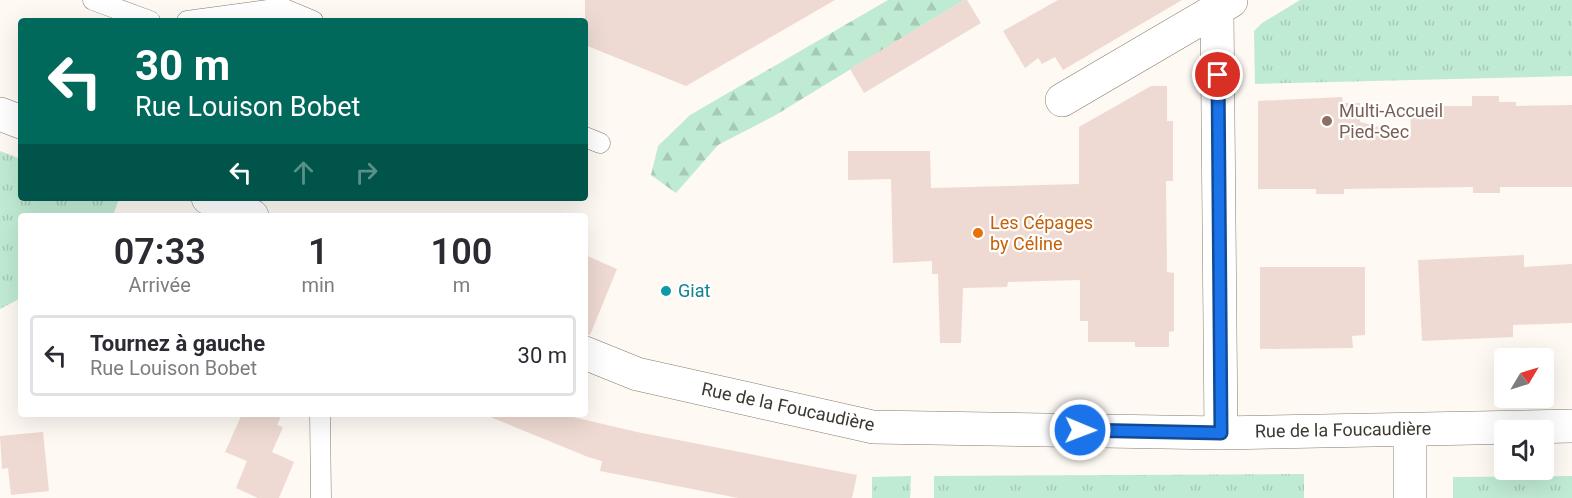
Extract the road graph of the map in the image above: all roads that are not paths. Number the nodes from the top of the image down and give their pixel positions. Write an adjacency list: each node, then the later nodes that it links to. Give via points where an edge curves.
1 (93, 0): 3 (lane)
2 (1225, 5): 6 (street); 15 (street)
3 (142, 18)
4 (209, 18): 5 (lane, via 282,8)
5 (306, 18)
6 (1062, 100)
7 (0, 114): 8 (street)
8 (18, 121)
9 (215, 201): 10 (street)
10 (245, 213)
11 (588, 354): 15 (street, Rue de la Foucaudière, via 637,374 873,427)
12 (320, 417): 16 (lane)
13 (1572, 426): 14 (street, Rue de la Foucaudière)
14 (1410, 429): 15 (street, Rue de la Foucaudière); 17 (street)
15 (1221, 433)
16 (321, 498)
17 (1410, 498)

